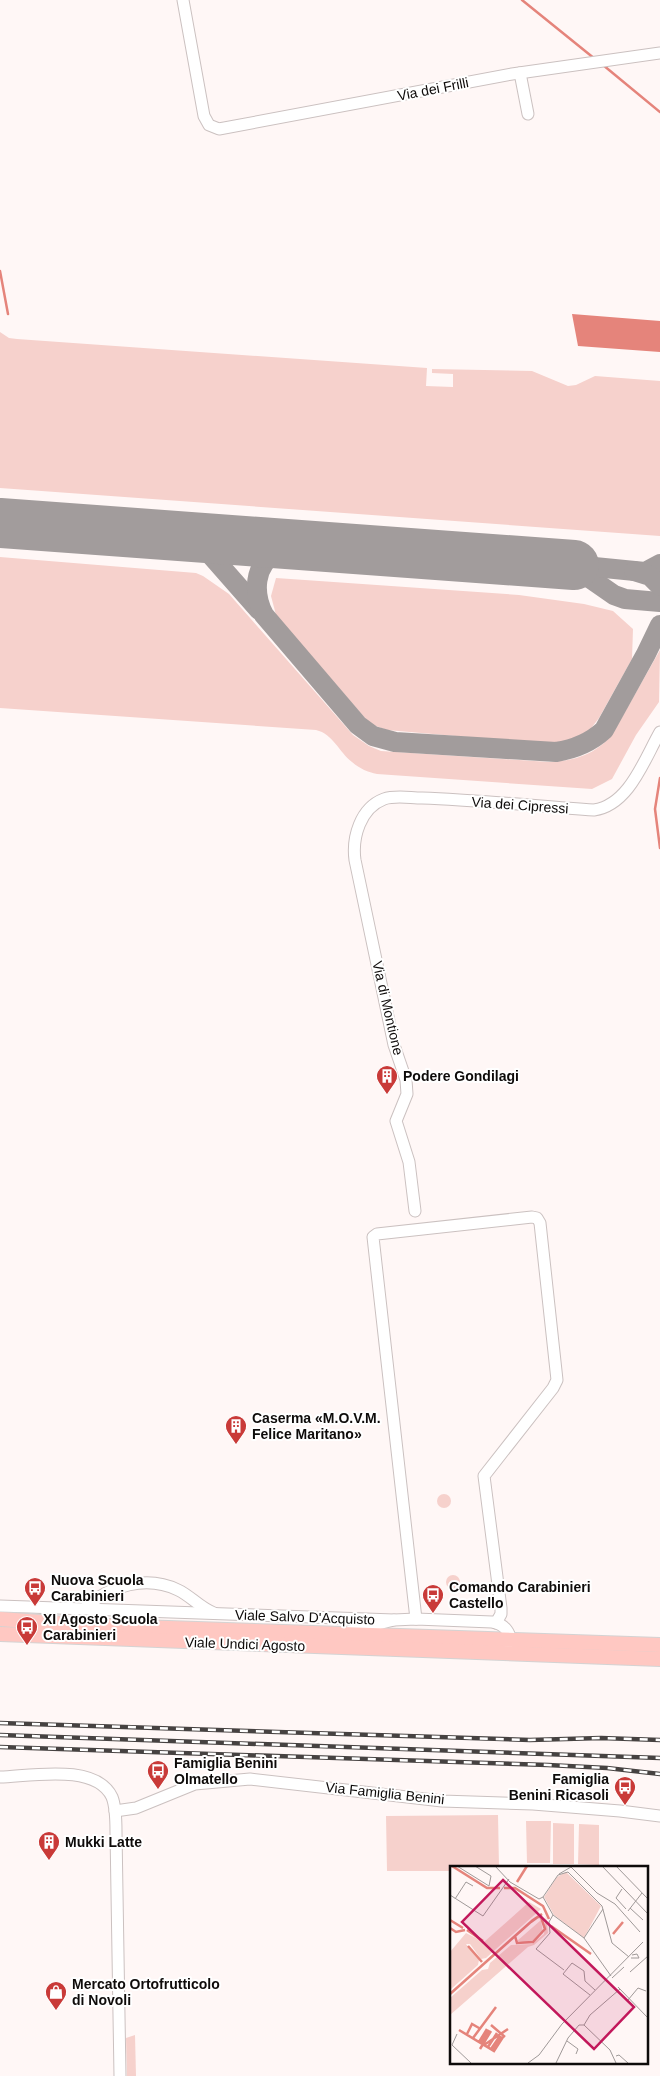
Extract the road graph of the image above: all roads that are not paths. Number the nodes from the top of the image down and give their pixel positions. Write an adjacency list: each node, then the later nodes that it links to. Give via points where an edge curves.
1 (183, 0): 3 (street, Via dei Frilli, via 203,112 209,125 219,129)
2 (660, 53): 3 (street, Via dei Frilli)
3 (520, 73): 4 (street)
4 (528, 114)
5 (660, 732): 6 (street, Via dei Cipressi, via 626,792 604,808 389,798 367,812)
6 (357, 832): 7 (street, Via di Montione, via 354,844 356,865 394,1045 406,1080 407,1094 396,1121 410,1162)
7 (415, 1211)
8 (0, 1606): 9 (street, Viale Salvo D'Acquisto)
9 (79, 1608): 10 (street, Viale Salvo D'Acquisto); 10 (street, Viale Salvo D'Acquisto, via 115,1589 150,1583 179,1590); 15 (street)
10 (215, 1614): 13 (street, Viale Salvo D'Acquisto)
11 (0, 1619): 15 (main road, Viale Undici Agosto)
12 (416, 1619): 13 (street, Viale Undici Agosto); 14 (street, Viale Undici Agosto); 14 (street, via 372,1238 377,1234 532,1217 540,1223 557,1380 484,1476 501,1614)
13 (394, 1620): 16 (street, Viale Undici Agosto)
14 (496, 1623): 18 (street, via 506,1628)
15 (73, 1630): 16 (main road, Viale Undici Agosto); 17 (main road, Viale Undici Agosto); 20 (main road, Viale Undici Agosto)
16 (334, 1632): 18 (main road, Viale Undici Agosto)
17 (0, 1634)
18 (510, 1639): 19 (main road, Viale Undici Agosto); 20 (street, via 504,1648)
19 (660, 1645)
20 (491, 1653): 21 (main road, Viale Undici Agosto)
21 (660, 1659)
22 (0, 1777): 23 (street, via 66,1774 92,1779 109,1793)
23 (115, 1811): 24 (street, Via Famiglia Benini, via 136,1808 195,1784 250,1779 442,1800 533,1804); 25 (street)
24 (660, 1816)
25 (120, 2076)

